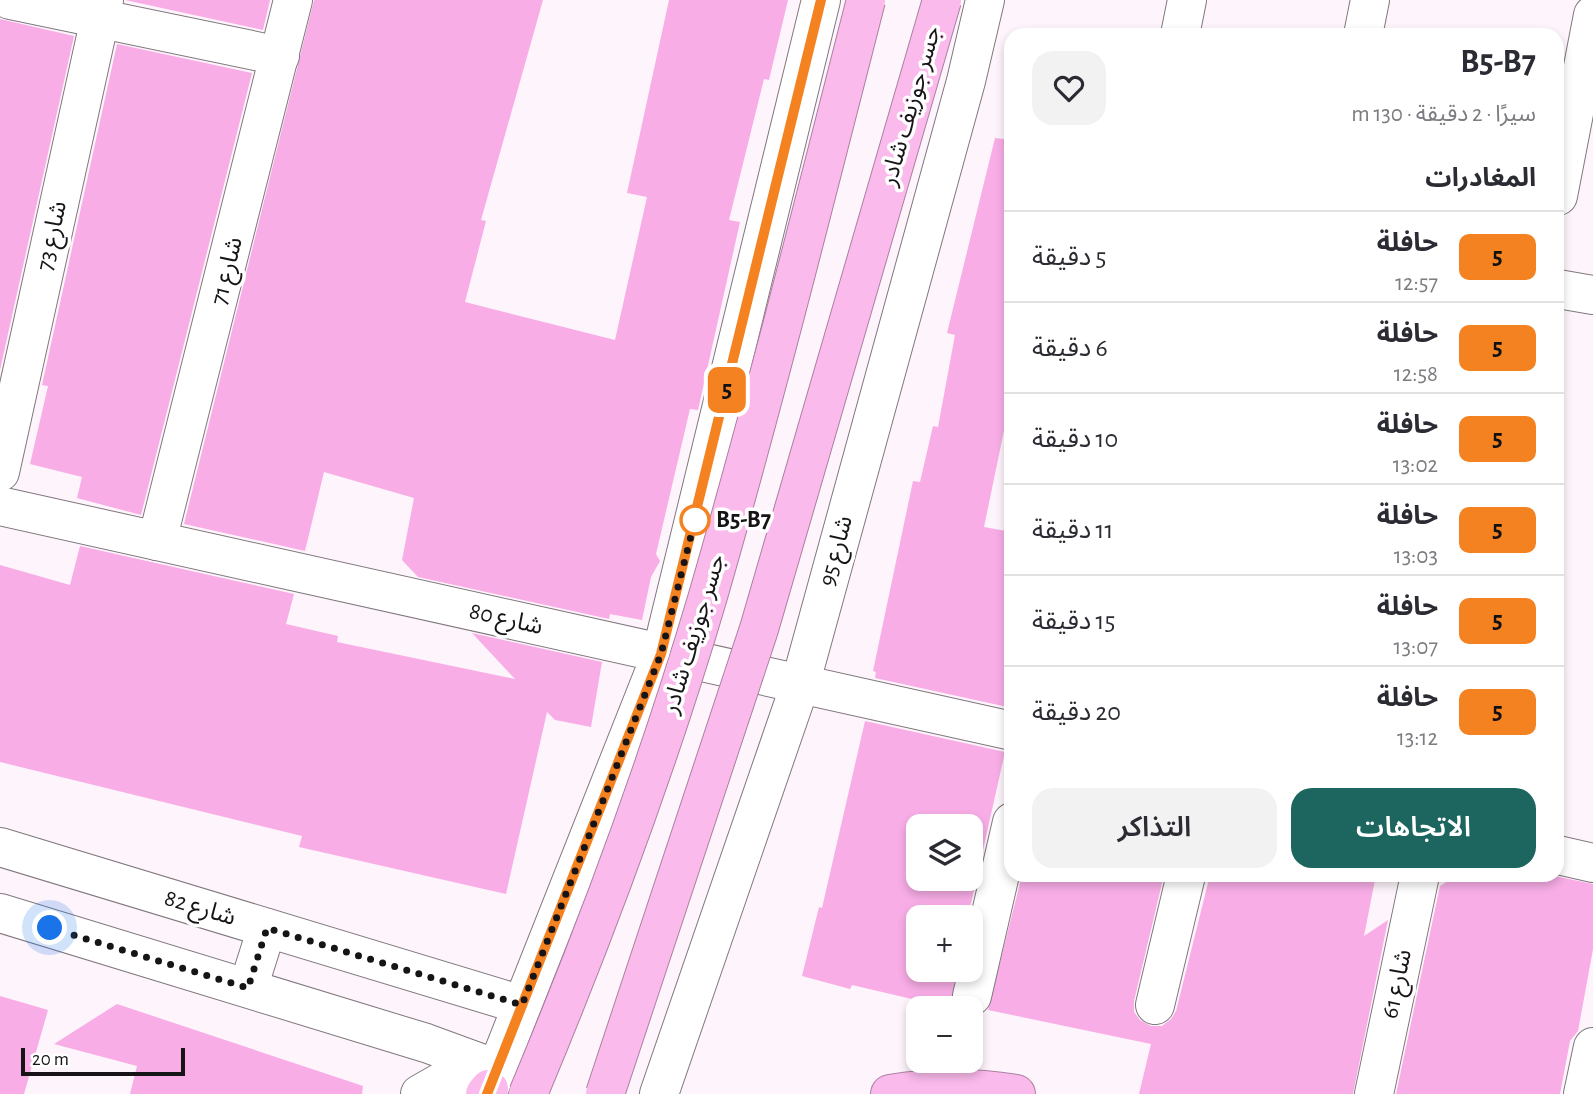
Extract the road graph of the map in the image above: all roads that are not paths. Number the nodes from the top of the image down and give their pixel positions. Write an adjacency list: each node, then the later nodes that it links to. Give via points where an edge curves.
1 (10, 0): 9 (street)
2 (293, 0): 13 (street, شارع 71)
3 (821, 0): 20 (street)
4 (866, 0): 38 (highway, جسر جوزيف شادر, bridge, via 703,610 662,740)
5 (942, 0): 39 (highway, جسر جوزيف شادر, bridge, via 760,629)
6 (985, 0): 21 (street, شارع 95)
7 (1187, 0): 11 (street)
8 (1370, 0): 12 (street)
9 (101, 10): 13 (street); 17 (street, شارع 73)
10 (1593, 16): 14 (street)
11 (1181, 28)
12 (1364, 28)
13 (280, 56): 19 (street, شارع 71)
14 (1564, 165)
15 (1564, 290): 16 (street)
16 (1593, 295)
17 (0, 472)
18 (0, 506): 19 (street, شارع 80)
19 (157, 541): 20 (street, شارع 80)
20 (661, 654): 21 (street, شارع 80); 33 (street)
21 (800, 685): 22 (street, شارع 80); 40 (street, شارع 95)
22 (1004, 729)
23 (0, 847): 30 (street, شارع 82)
24 (1564, 856): 26 (street)
25 (1004, 857): 32 (street)
26 (1593, 863)
27 (1184, 882): 34 (street)
28 (1419, 882): 43 (street, شارع 61)
29 (0, 913): 31 (street)
30 (267, 928): 31 (street); 33 (street, شارع 82)
31 (248, 988): 36 (street)
32 (972, 996)
33 (522, 1005): 36 (street)
34 (1155, 1005)
35 (1593, 1047): 44 (street)
36 (489, 1086): 37 (street, via 448,1078)
37 (420, 1094)
38 (528, 1094)
39 (605, 1094)
40 (659, 1094)
41 (890, 1094): 42 (highway, via 934,1088)
42 (1016, 1094)
43 (1374, 1094)
44 (1583, 1094)

